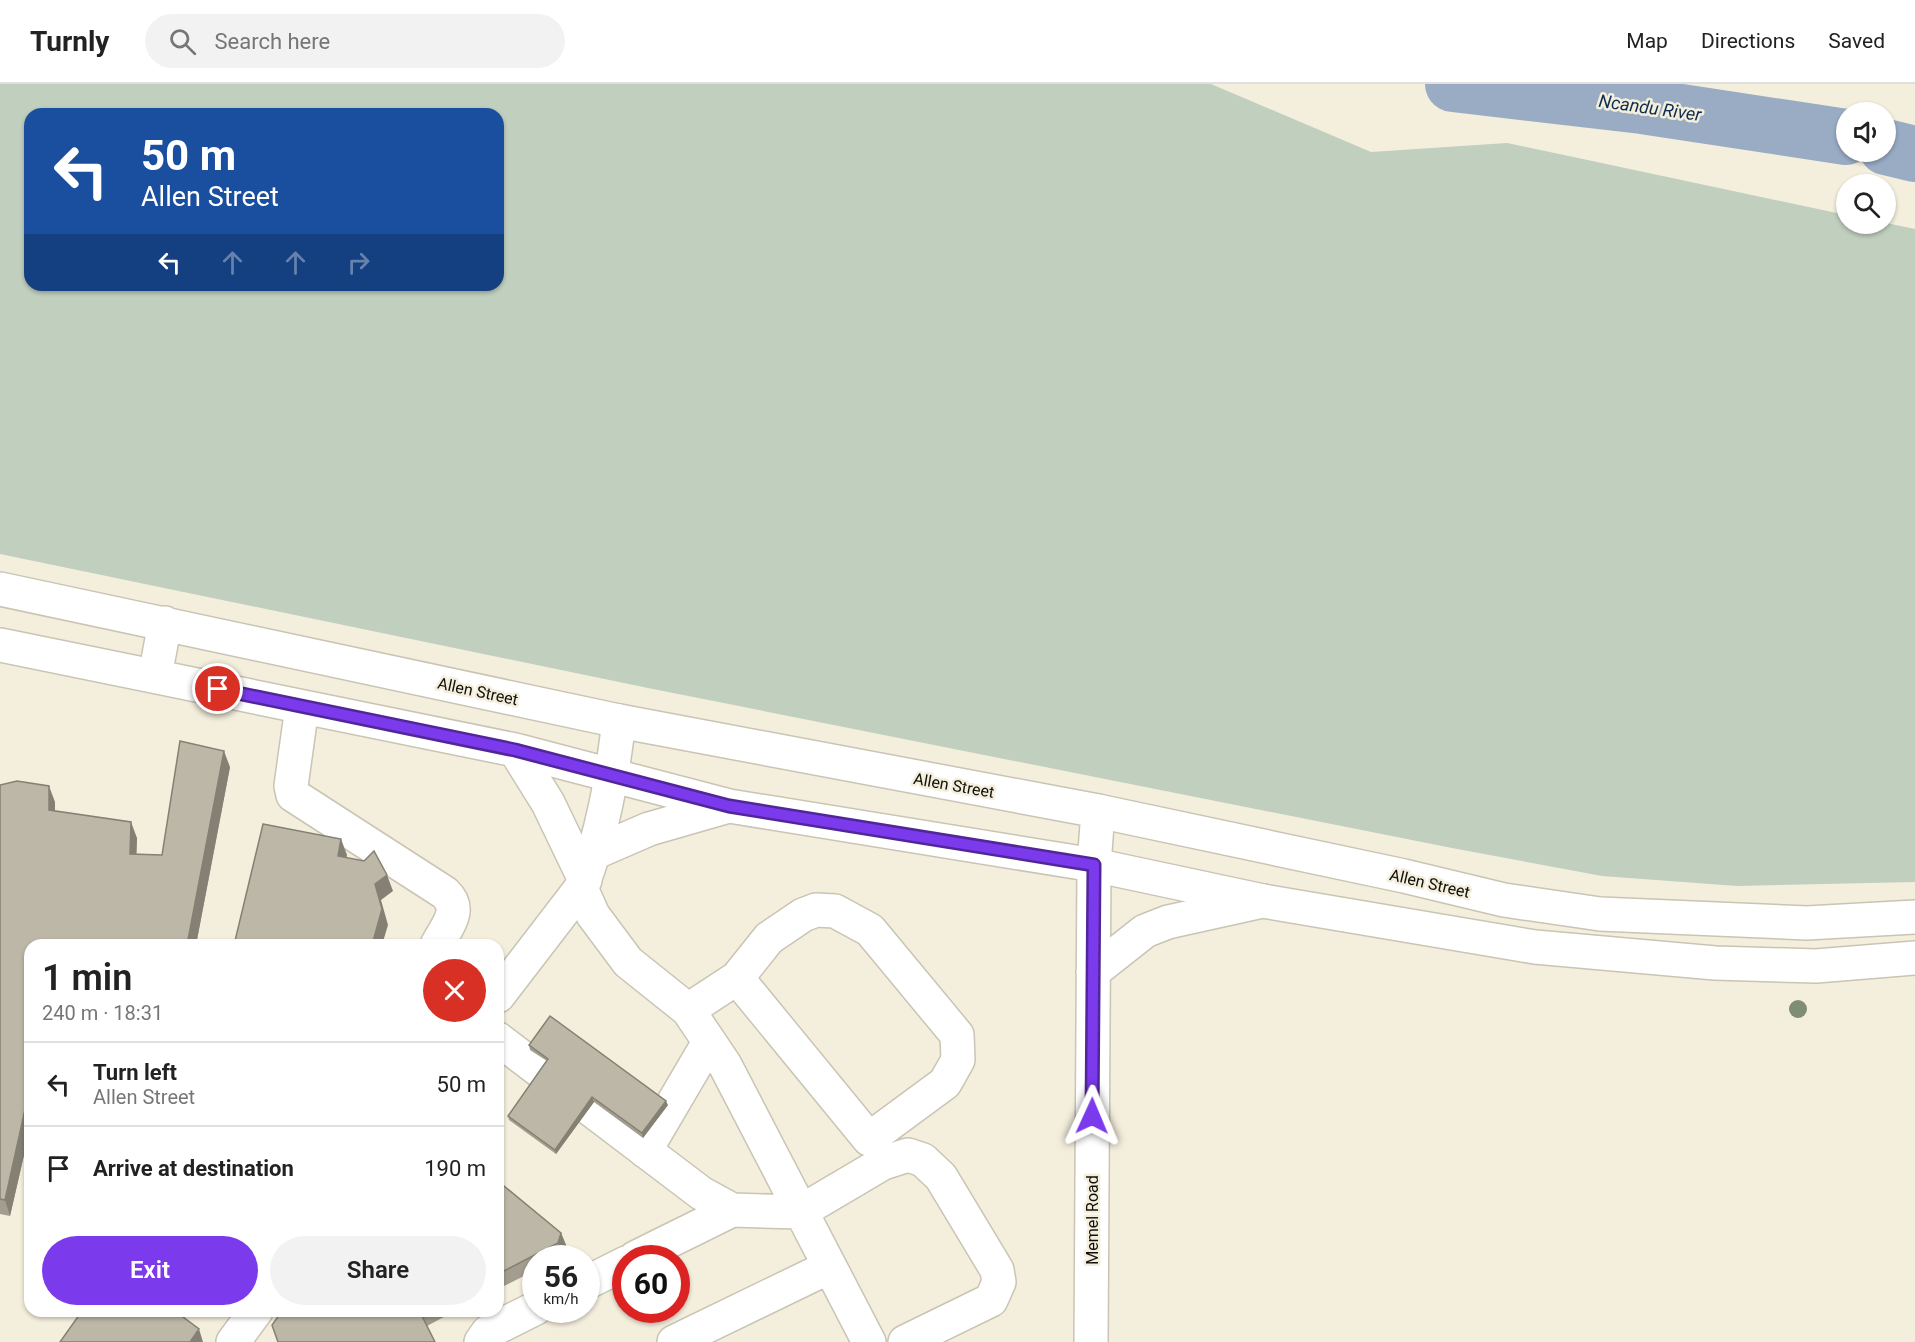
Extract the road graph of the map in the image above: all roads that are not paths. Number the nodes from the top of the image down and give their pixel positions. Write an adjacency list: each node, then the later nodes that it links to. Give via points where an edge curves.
1 (0, 589): 2 (main road, Allen Street)
2 (165, 623): 4 (main road); 6 (main road, Allen Street)
3 (0, 645): 4 (main road)
4 (155, 676): 5 (main road)
5 (302, 706): 7 (main road); 15 (main road, via 293,795 445,893 455,909)
6 (619, 721): 8 (main road); 10 (main road, Allen Street)
7 (515, 750): 8 (main road); 12 (main road)
8 (613, 775): 9 (main road); 12 (main road)
9 (729, 806): 11 (main road); 12 (main road, via 649,830)
10 (1098, 811): 11 (main road, Memel Road); 14 (main road, Allen Street, via 1504,900 1600,914 1807,923)
11 (1094, 865): 13 (main road); 17 (main road, Memel Road)
12 (587, 873): 19 (main road); 20 (main road, via 593,915 628,963)
13 (1263, 901): 16 (main road, via 1535,947 1715,963 1816,966); 17 (main road, via 1168,922 1145,931)
14 (1915, 917)
15 (440, 939)
16 (1915, 958)
17 (1093, 972): 31 (main road, Memel Road)
18 (737, 978): 20 (main road); 24 (main road); 24 (main road, via 769,938 803,915 835,910 870,930 957,1035 958,1060 945,1083)
19 (504, 988)
20 (688, 1010): 21 (main road)
21 (709, 1042): 23 (main road); 26 (main road, via 725,1065)
22 (504, 1044): 23 (main road)
23 (645, 1151): 25 (main road)
24 (876, 1151): 26 (main road); 36 (main road, via 923,1160 941,1177 997,1270 999,1282 991,1300)
25 (732, 1210): 26 (main road); 27 (main road)
26 (800, 1212): 28 (main road)
27 (661, 1245)
28 (829, 1267): 32 (main road); 35 (main road)
29 (522, 1315): 34 (main road, via 488,1332)
30 (252, 1317): 33 (main road)
31 (1088, 1338)
32 (863, 1340)
33 (233, 1342)
34 (480, 1342)
35 (674, 1342)
36 (904, 1342)

